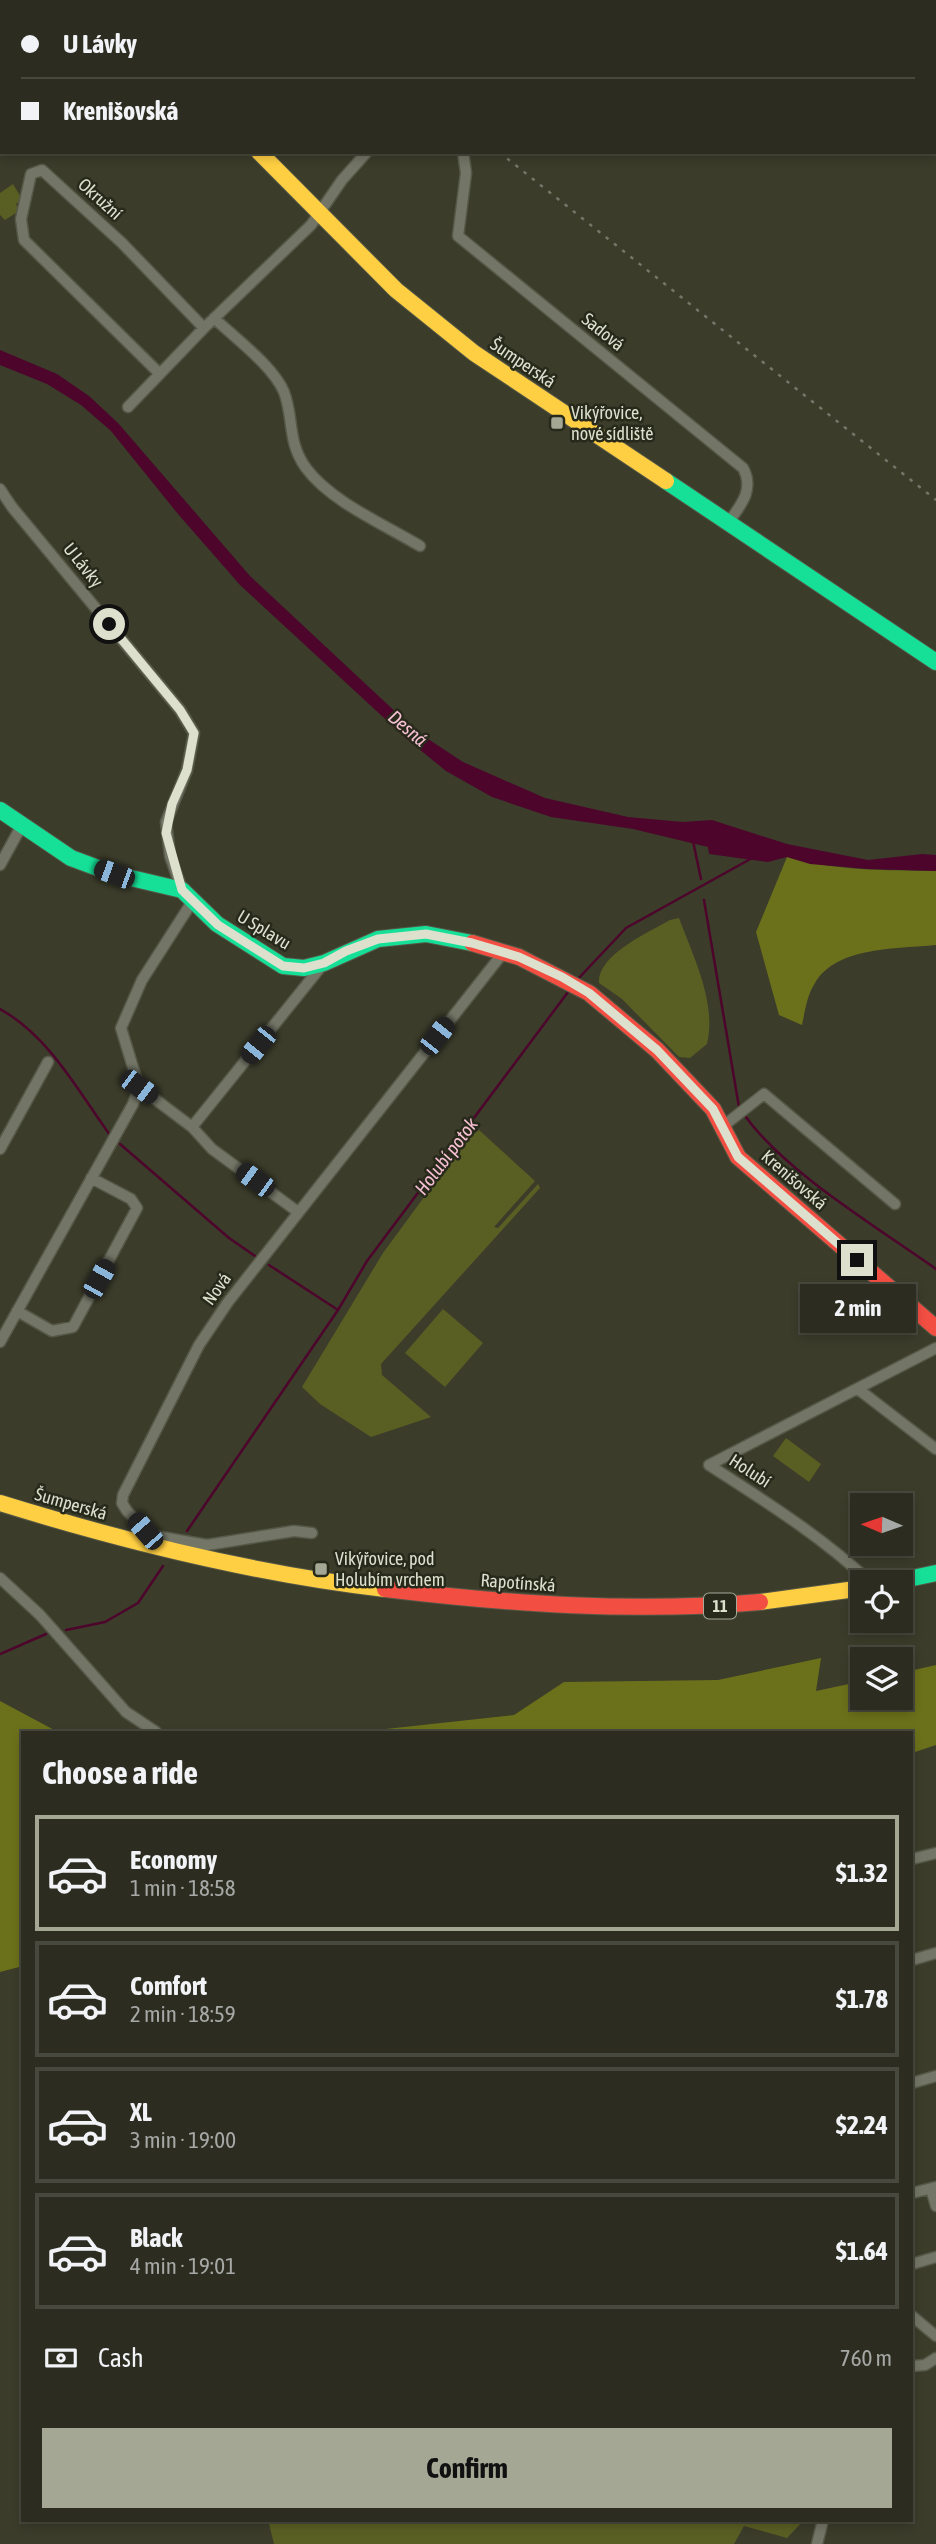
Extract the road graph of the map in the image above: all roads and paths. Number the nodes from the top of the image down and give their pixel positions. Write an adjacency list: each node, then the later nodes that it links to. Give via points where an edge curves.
1 (261, 154): 4 (street, Šumperská)
2 (366, 154): 4 (street)
3 (463, 154): 10 (street, Sadová, via 466,173 458,236 743,468 747,494)
4 (318, 215): 5 (street); 10 (street, Šumperská, via 457,341)
5 (214, 318): 6 (street); 11 (street, via 275,377 284,393 292,442 306,469 334,494)
6 (204, 328): 7 (street); 7 (street, Okružní, via 122,243 41,170 31,174 21,219 24,240)
7 (159, 373): 8 (street)
8 (128, 407)
9 (0, 489): 16 (street, U Lávky, via 194,733 187,770 166,822 170,856)
10 (728, 523): 12 (street, Šumperská)
11 (419, 547)
12 (936, 662)
13 (0, 810): 14 (street, U Splavu)
14 (22, 825): 15 (street); 16 (street, U Splavu, via 71,858)
15 (0, 865)
16 (187, 896): 18 (street, U Splavu, via 218,925 283,966 304,968); 21 (street, via 121,1028)
17 (503, 953): 18 (street, U Splavu, via 426,934 378,939); 19 (street, U Splavu); 27 (street, Nová)
18 (324, 963): 23 (street)
19 (584, 990): 22 (street, Krenišovská, via 657,1050 713,1109)
20 (48, 1062): 24 (street)
21 (139, 1087): 23 (street); 25 (street, via 134,1104)
22 (722, 1126): 26 (street, via 764,1094); 29 (street, Krenišovská, via 738,1157)
23 (192, 1127): 27 (street, via 212,1149)
24 (0, 1149)
25 (91, 1178): 28 (street); 28 (street, via 131,1199 137,1208 73,1327 52,1331)
26 (895, 1204)
27 (298, 1212): 35 (street, Nová, via 199,1345 125,1487 122,1503 150,1535 200,1545)
28 (17, 1311): 30 (street)
29 (936, 1328)
30 (0, 1342)
31 (936, 1348): 32 (street)
32 (858, 1389): 33 (street); 37 (street, Holubí, via 709,1465)
33 (936, 1449)
34 (0, 1503): 36 (street, Šumperská / 11)
35 (312, 1532)
36 (173, 1552): 41 (street, Rapotínská / 11, via 352,1586 566,1606 719,1606)
37 (857, 1570)
38 (936, 1573): 40 (street)
39 (0, 1578): 42 (street, via 126,1712)
40 (913, 1578)
41 (850, 1590)
42 (154, 1731)
43 (936, 1853): 44 (street)
44 (913, 1860)
45 (936, 1953): 46 (street)
46 (913, 1960)
47 (936, 2076): 48 (street)
48 (913, 2083)
49 (933, 2188): 50 (street); 51 (street)
50 (913, 2193)
51 (936, 2206)
52 (936, 2257): 53 (street)
53 (913, 2264)
54 (913, 2317): 55 (street)
55 (936, 2336)
56 (936, 2358): 57 (street)
57 (913, 2366)
58 (822, 2522): 59 (street)
59 (817, 2544)

